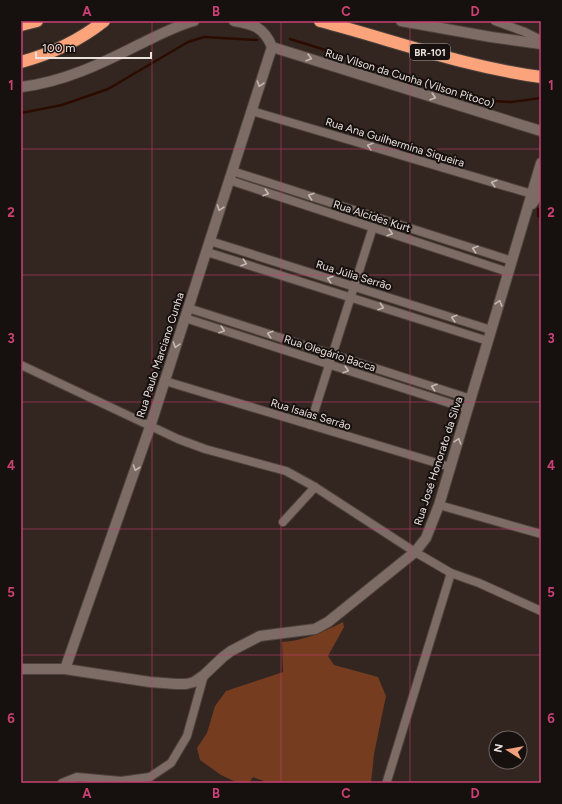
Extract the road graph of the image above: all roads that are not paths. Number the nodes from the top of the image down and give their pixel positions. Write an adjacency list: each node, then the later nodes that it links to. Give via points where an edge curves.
1 (37, 21): 8 (highway)
2 (104, 21): 12 (highway, via 78,39)
3 (194, 21): 14 (street, via 76,74)
4 (234, 21): 11 (street, via 251,24 262,30)
5 (320, 21): 13 (highway, BR-101, via 458,60)
6 (401, 21): 10 (street)
7 (495, 21): 9 (street)
8 (21, 25)
9 (541, 40)
10 (541, 44)
11 (272, 47): 15 (street, Rua Paulo Marciano Cunha, one-way to 15); 16 (street, Rua Vilson da Cunha (Vilson Pitoco), one-way to 16)
12 (21, 62)
13 (541, 77)
14 (21, 87)
15 (252, 111): 18 (street, Rua Paulo Marciano Cunha); 19 (street, Rua Ana Guilhermina Siqueira, one-way to 15)
16 (541, 131)
17 (541, 163): 19 (street, via 536,180)
18 (231, 176): 20 (street, Rua Alcides Kurt, one-way to 18); 21 (street, Rua Alcides Kurt, one-way to 21); 22 (street, Rua Paulo Marciano Cunha, one-way to 22)
19 (537, 193): 24 (street, Rua José Honorato da Silva, via 523,222)
20 (370, 215): 21 (street); 24 (street, Rua Alcides Kurt, one-way to 20)
21 (369, 226): 25 (street, Rua Alcides Kurt, one-way to 25); 26 (street)
22 (210, 241): 23 (street, Rua Paulo Marciano Cunha); 26 (street, Rua Júlia Serrão, one-way to 22)
23 (207, 252): 27 (street, Rua Júlia Serrão, one-way to 27); 29 (street, Rua Paulo Marciano Cunha)
24 (512, 261): 25 (street, Rua José Honorato da Silva)
25 (508, 272): 32 (street, Rua José Honorato da Silva, one-way to 25)
26 (354, 286): 27 (street); 28 (street, Rua Júlia Serrão)
27 (350, 297): 30 (street, Rua Júlia Serrão, one-way to 30); 34 (street)
28 (417, 306): 30 (street); 32 (street, Rua Júlia Serrão, one-way to 28)
29 (188, 308): 31 (street, Rua Paulo Marciano Cunha); 34 (street, Rua Olegário Bacca, one-way to 29)
30 (414, 317): 33 (street, Rua Júlia Serrão)
31 (185, 318): 36 (street, Rua Olegário Bacca, one-way to 36); 37 (street, Rua Paulo Marciano Cunha, one-way to 37)
32 (491, 330): 33 (street, Rua José Honorato da Silva)
33 (488, 341): 38 (street, Rua José Honorato da Silva)
34 (332, 354): 36 (street); 38 (street, Rua Olegário Bacca, one-way to 34)
35 (21, 365): 40 (street)
36 (329, 365): 38 (street, Rua Olegário Bacca, one-way to 38); 39 (street)
37 (165, 381): 39 (street, Rua Isaías Serrão); 40 (street, Rua Paulo Marciano Cunha)
38 (469, 404): 41 (street, Rua José Honorato da Silva, one-way to 38)
39 (310, 425): 41 (street, Rua Isaías Serrão)
40 (150, 427): 42 (street, via 205,449 276,467); 50 (street, Rua Paulo Marciano Cunha, one-way to 50)
41 (450, 468): 43 (street, Rua José Honorato da Silva)
42 (315, 487): 44 (street); 46 (street)
43 (439, 505): 45 (street); 46 (street, Rua José Honorato da Silva, via 426,538)
44 (283, 522)
45 (541, 534)
46 (415, 552): 47 (street); 51 (street, Rua José Honorato da Silva, via 328,622 315,629 260,636 223,657)
47 (451, 573): 48 (street); 52 (street)
48 (541, 612)
49 (21, 669): 50 (street, Rua José Honorato da Silva)
50 (65, 669): 51 (street, Rua José Honorato da Silva, via 176,684 194,682)
51 (204, 675): 53 (street, via 187,736 171,763 150,777 121,781 76,777)
52 (387, 781)
53 (62, 783)

